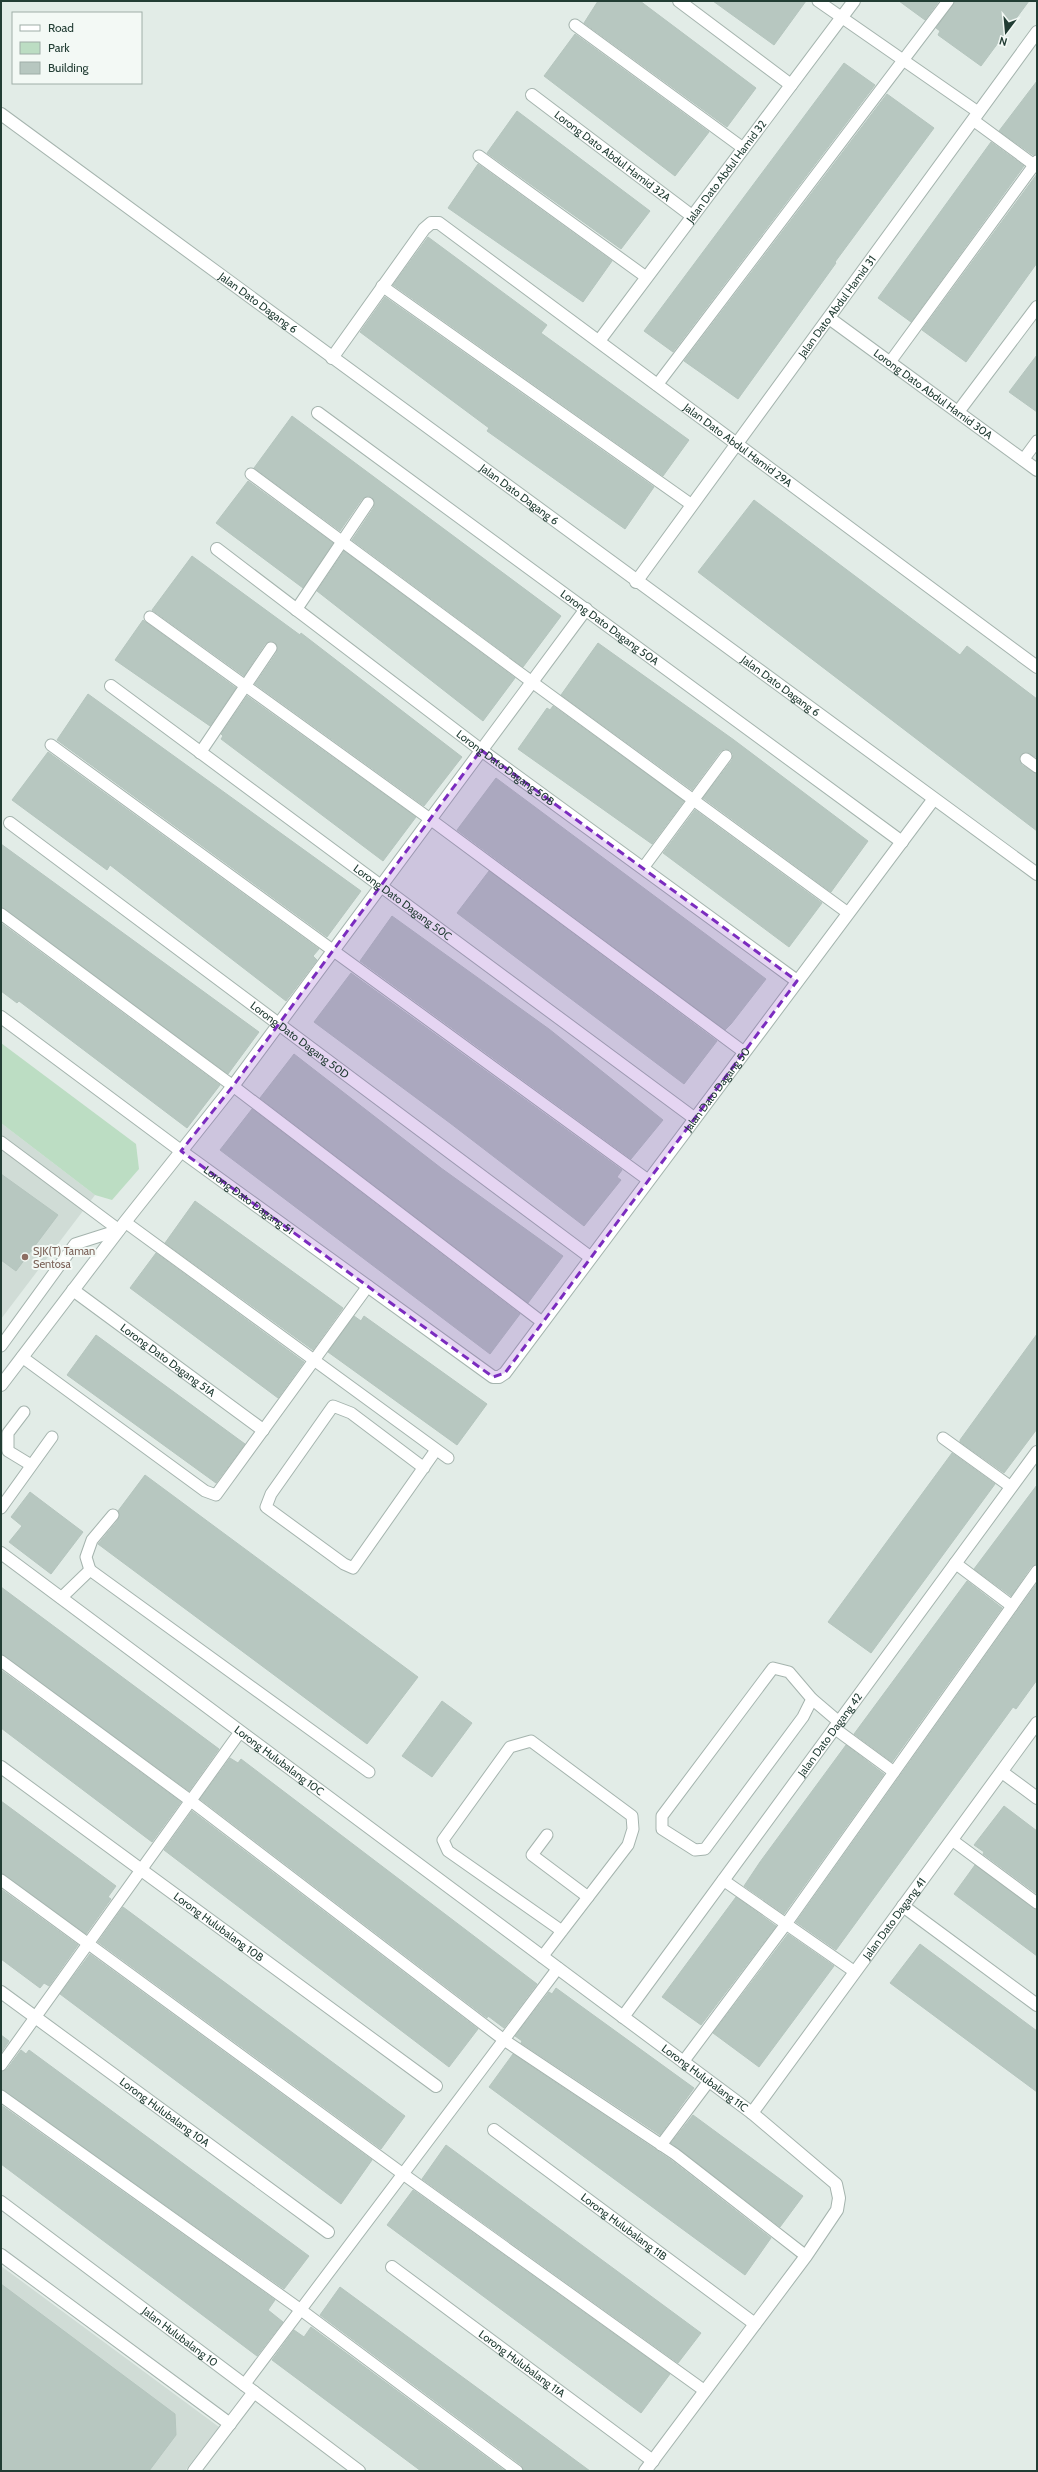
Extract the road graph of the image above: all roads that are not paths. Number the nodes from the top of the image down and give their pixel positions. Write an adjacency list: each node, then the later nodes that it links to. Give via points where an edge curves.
1 (679, 1): 9 (street)
2 (818, 1): 5 (lane)
3 (854, 1): 5 (street, Jalan Dato Abdul Hamid 32)
4 (948, 1): 8 (lane)
5 (841, 18): 8 (lane); 9 (street, Jalan Dato Abdul Hamid 32)
6 (575, 25): 13 (lane)
7 (1037, 32): 12 (street, Jalan Dato Abdul Hamid 31)
8 (905, 60): 12 (lane); 24 (lane)
9 (790, 85): 13 (street, Jalan Dato Abdul Hamid 32)
10 (532, 95): 16 (street, Lorong Dato Abdul Hamid 32A)
11 (1, 114): 22 (street, Jalan Dato Dagang 6)
12 (976, 116): 15 (lane); 20 (street, Jalan Dato Abdul Hamid 31)
13 (743, 148): 16 (street, Jalan Dato Abdul Hamid 32)
14 (479, 156): 17 (lane)
15 (1036, 164): 23 (lane)
16 (692, 216): 17 (street, Jalan Dato Abdul Hamid 32)
17 (646, 277): 21 (street, Jalan Dato Abdul Hamid 32)
18 (382, 286): 21 (street, Jalan Dato Abdul Hamid 29A, via 424,229 432,223 439,223); 22 (street); 33 (lane)
19 (1037, 306): 25 (street)
20 (829, 318): 23 (street, Lorong Dato Abdul Hamid 30A); 28 (street, Jalan Dato Abdul Hamid 31)
21 (599, 341): 24 (street, Jalan Dato Abdul Hamid 29A)
22 (332, 358): 36 (street, Jalan Dato Dagang 6)
23 (890, 362): 25 (street, Lorong Dato Abdul Hamid 30A)
24 (657, 385): 28 (street, Jalan Dato Abdul Hamid 29A)
25 (958, 412): 29 (street, Lorong Dato Abdul Hamid 30A)
26 (318, 413): 37 (street, Lorong Dato Dagang 50A)
27 (1037, 441): 29 (lane)
28 (737, 444): 33 (street, Jalan Dato Abdul Hamid 31); 41 (street, Jalan Dato Abdul Hamid 29A)
29 (1023, 460): 30 (street, Lorong Dato Abdul Hamid 30A)
30 (1037, 470)
31 (251, 474): 34 (lane)
32 (368, 503): 34 (lane)
33 (692, 505): 36 (street, Jalan Dato Abdul Hamid 31)
34 (342, 541): 38 (lane); 42 (lane)
35 (217, 549): 38 (street, Lorong Dato Dagang 50B)
36 (636, 582): 52 (street, Jalan Dato Dagang 6)
37 (586, 609): 42 (street); 55 (street, Lorong Dato Dagang 50A)
38 (296, 610): 46 (street, Lorong Dato Dagang 50B)
39 (150, 617): 43 (lane)
40 (271, 648): 43 (lane)
41 (1037, 667)
42 (532, 682): 46 (street); 51 (lane)
43 (245, 685): 47 (lane); 53 (lane)
44 (111, 686): 47 (street, Lorong Dato Dagang 50C)
45 (51, 745): 61 (lane)
46 (481, 750): 53 (street); 56 (street, Lorong Dato Dagang 50B)
47 (200, 753): 58 (street, Lorong Dato Dagang 50C)
48 (726, 756): 51 (lane)
49 (1026, 759): 50 (lane)
50 (1037, 767)
51 (694, 800): 56 (lane); 59 (lane)
52 (933, 800): 55 (street, Jalan Dato Dagang 50); 57 (street, Jalan Dato Dagang 6)
53 (430, 819): 58 (street); 65 (lane)
54 (10, 822): 64 (street, Lorong Dato Dagang 50D)
55 (902, 842): 59 (street, Jalan Dato Dagang 50)
56 (643, 868): 62 (street, Lorong Dato Dagang 50B)
57 (1037, 874)
58 (380, 886): 61 (street); 67 (street, Lorong Dato Dagang 50C)
59 (848, 913): 62 (street, Jalan Dato Dagang 50)
60 (1, 914): 66 (lane)
61 (333, 950): 64 (street); 70 (lane)
62 (797, 981): 65 (street, Jalan Dato Dagang 50)
63 (1, 1017): 69 (street, Lorong Dato Dagang 51)
64 (279, 1024): 66 (street); 72 (street, Lorong Dato Dagang 50D)
65 (744, 1052): 67 (street, Jalan Dato Dagang 50)
66 (233, 1086): 69 (street); 75 (lane)
67 (694, 1118): 70 (street, Jalan Dato Dagang 50)
68 (1, 1142): 71 (lane)
69 (181, 1151): 71 (street); 73 (street, Lorong Dato Dagang 51)
70 (648, 1180): 72 (street, Jalan Dato Dagang 50)
71 (122, 1226): 74 (street); 76 (lane, via 75,1244); 78 (lane)
72 (590, 1257): 75 (street, Jalan Dato Dagang 50)
73 (368, 1286): 78 (lane); 79 (street, Lorong Dato Dagang 51, via 493,1377)
74 (73, 1290): 77 (street); 82 (street, Lorong Dato Dagang 51A)
75 (542, 1322): 79 (street, Jalan Dato Dagang 50, via 505,1373)
76 (1, 1346)
77 (22, 1357): 80 (street); 82 (lane, via 205,1491 216,1495)
78 (313, 1361): 82 (lane); 85 (lane)
79 (499, 1377)
80 (1, 1385)
81 (24, 1412): 88 (lane, via 8,1433 8,1451)
82 (263, 1430)
83 (52, 1437): 88 (lane)
84 (943, 1438): 90 (lane)
85 (436, 1450): 87 (lane); 89 (lane)
86 (1037, 1452): 90 (street, Jalan Dato Dagang 42)
87 (448, 1458)
88 (31, 1465): 91 (lane)
89 (424, 1468): 89 (lane, via 353,1568 266,1507 271,1494 333,1406 351,1413)
90 (1011, 1487): 94 (street, Jalan Dato Dagang 42)
91 (1, 1508)
92 (113, 1515): 95 (lane, via 92,1540 86,1557)
93 (1, 1553): 97 (street, Lorong Hulubalang 10C)
94 (955, 1563): 98 (lane); 102 (street, Jalan Dato Dagang 42)
95 (90, 1570): 97 (lane); 105 (lane)
96 (1037, 1571): 98 (lane)
97 (61, 1598): 103 (street, Lorong Hulubalang 10C)
98 (1012, 1606): 106 (lane)
99 (1, 1661): 109 (lane)
100 (812, 1698): 100 (lane, via 803,1717 705,1849 695,1850 662,1829 662,1816 773,1668 789,1672); 102 (lane)
101 (1037, 1723): 107 (street, Jalan Dato Dagang 41)
102 (837, 1725): 106 (lane); 114 (street, Jalan Dato Dagang 42)
103 (240, 1732): 109 (lane); 121 (street, Lorong Hulubalang 10C)
104 (1, 1767): 112 (street, Lorong Hulubalang 10B)
105 (369, 1772)
106 (894, 1772): 118 (lane)
107 (1002, 1772): 108 (street); 111 (street, Jalan Dato Dagang 41)
108 (1037, 1798)
109 (191, 1801): 112 (lane); 128 (lane)
110 (547, 1836): 115 (lane, via 532,1855)
111 (952, 1840): 116 (lane); 117 (street, Jalan Dato Dagang 41)
112 (141, 1870): 120 (lane); 132 (street, Lorong Hulubalang 10B)
113 (1, 1880): 120 (lane)
114 (723, 1880): 118 (lane); 127 (street, Jalan Dato Dagang 42)
115 (588, 1897): 119 (lane); 119 (lane, via 628,1845 634,1829 632,1816 531,1741 510,1748 443,1840 448,1850)
116 (1037, 1903)
117 (903, 1906): 123 (street, Jalan Dato Dagang 41); 125 (street)
118 (786, 1924): 123 (lane); 129 (lane)
119 (562, 1931): 121 (lane)
120 (88, 1944): 126 (lane); 137 (lane)
121 (542, 1957): 122 (street, Lorong Hulubalang 10C)
122 (558, 1968): 127 (street, Lorong Hulubalang 11C); 128 (lane)
123 (855, 1972): 134 (street, Jalan Dato Dagang 41)
124 (1, 1992): 126 (street, Lorong Hulubalang 10A)
125 (1037, 2005)
126 (36, 2017): 130 (lane); 139 (street, Lorong Hulubalang 10A)
127 (623, 2017): 129 (street, Lorong Hulubalang 11C)
128 (504, 2040): 136 (lane); 137 (lane)
129 (683, 2062): 131 (street, Lorong Hulubalang 11C)
130 (1, 2065)
131 (709, 2081): 134 (street, Lorong Hulubalang 11C); 136 (lane)
132 (436, 2086)
133 (1, 2096): 143 (lane)
134 (752, 2113): 141 (street, Lorong Hulubalang 11C, via 836,2184 839,2198 837,2210)
135 (494, 2130): 144 (street, Lorong Hulubalang 11B)
136 (661, 2145): 141 (lane)
137 (403, 2174): 143 (lane); 146 (lane)
138 (1, 2202): 145 (street, Jalan Hulubalang 10)
139 (328, 2232)
140 (1, 2256): 147 (street)
141 (806, 2256): 144 (street)
142 (392, 2267): 148 (street, Lorong Hulubalang 11A)
143 (301, 2310): 145 (lane); 151 (lane)
144 (755, 2324): 146 (street)
145 (249, 2389): 147 (street); 150 (street, Jalan Hulubalang 10)
146 (706, 2391): 148 (street)
147 (230, 2424): 149 (street)
148 (653, 2461): 152 (street)
149 (194, 2471)
150 (359, 2471)
151 (517, 2471)
152 (646, 2471)

